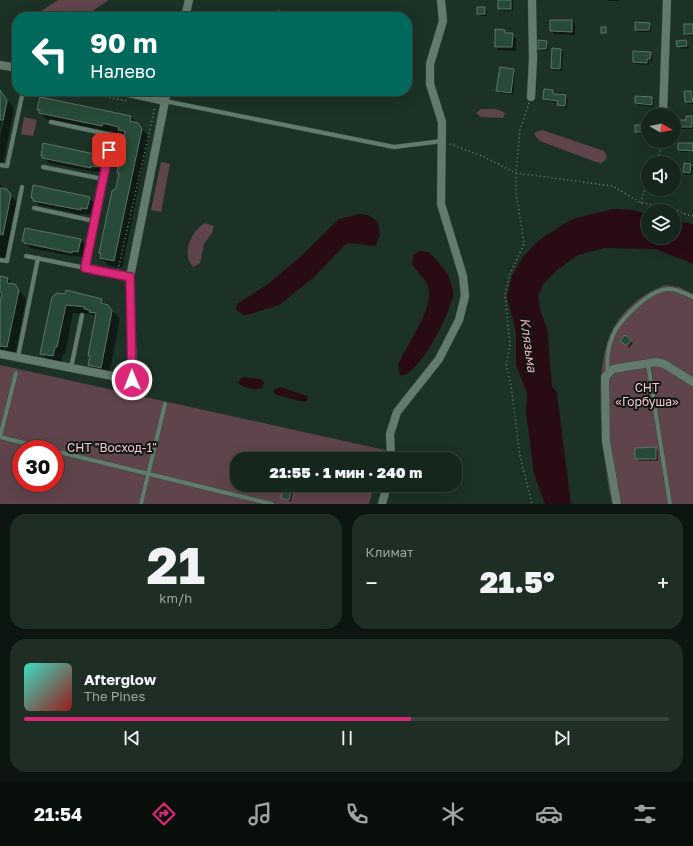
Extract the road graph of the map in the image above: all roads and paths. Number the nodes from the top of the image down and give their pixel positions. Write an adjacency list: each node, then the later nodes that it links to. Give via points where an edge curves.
1 (189, 0): 5 (street)
2 (441, 0): 17 (street, via 443,21 429,75 431,93 442,122)
3 (532, 0): 12 (street, via 533,59)
4 (667, 0): 15 (street)
5 (186, 12)
6 (0, 65): 7 (street)
7 (12, 67)
8 (22, 96): 18 (lane, via 7,166)
9 (102, 96): 13 (path)
10 (136, 96): 14 (street)
11 (166, 96): 14 (street)
12 (530, 97): 20 (path, via 520,130)
13 (131, 102)
14 (164, 105): 17 (lane, via 394,147); 32 (path, via 154,107); 33 (street)
15 (663, 108)
16 (51, 122): 21 (lane, via 112,135)
17 (442, 141): 20 (path, via 482,156); 46 (street, via 441,204 463,276 465,296 459,320 439,359 397,412 390,434)
18 (0, 165)
19 (43, 166): 21 (lane)
20 (516, 173): 24 (path, via 613,186); 53 (path, via 516,192 524,244 510,274 505,295 510,346 506,366 511,384 520,456)
21 (103, 179): 27 (lane)
22 (22, 187): 30 (lane, via 7,261)
23 (643, 196): 24 (path)
24 (641, 203): 26 (path, via 670,207)
25 (34, 208): 27 (lane)
26 (693, 216)
27 (94, 220): 31 (lane)
28 (26, 256): 29 (lane)
29 (38, 258): 31 (lane); 37 (lane)
30 (0, 260)
31 (85, 268): 32 (lane)
32 (117, 274): 33 (lane)
33 (130, 277): 39 (street, via 132,380)
34 (693, 297): 40 (lane, via 674,289 665,289 635,307 613,337 608,354)
35 (82, 315): 39 (lane)
36 (0, 354): 37 (street)
37 (18, 358): 39 (street)
38 (648, 363): 40 (street); 42 (street, via 664,364); 55 (lane)
39 (71, 368)
40 (608, 372): 54 (street, via 605,376 606,441)
41 (16, 373): 44 (lane)
42 (693, 382)
43 (165, 404): 48 (lane)
44 (0, 437): 45 (lane)
45 (12, 440)
46 (391, 452)
47 (64, 453): 48 (lane)
48 (148, 474): 50 (lane); 51 (lane)
49 (385, 492): 52 (street)
50 (142, 504)
51 (272, 504)
52 (382, 504)
53 (532, 504)
54 (617, 504)
55 (670, 504)

